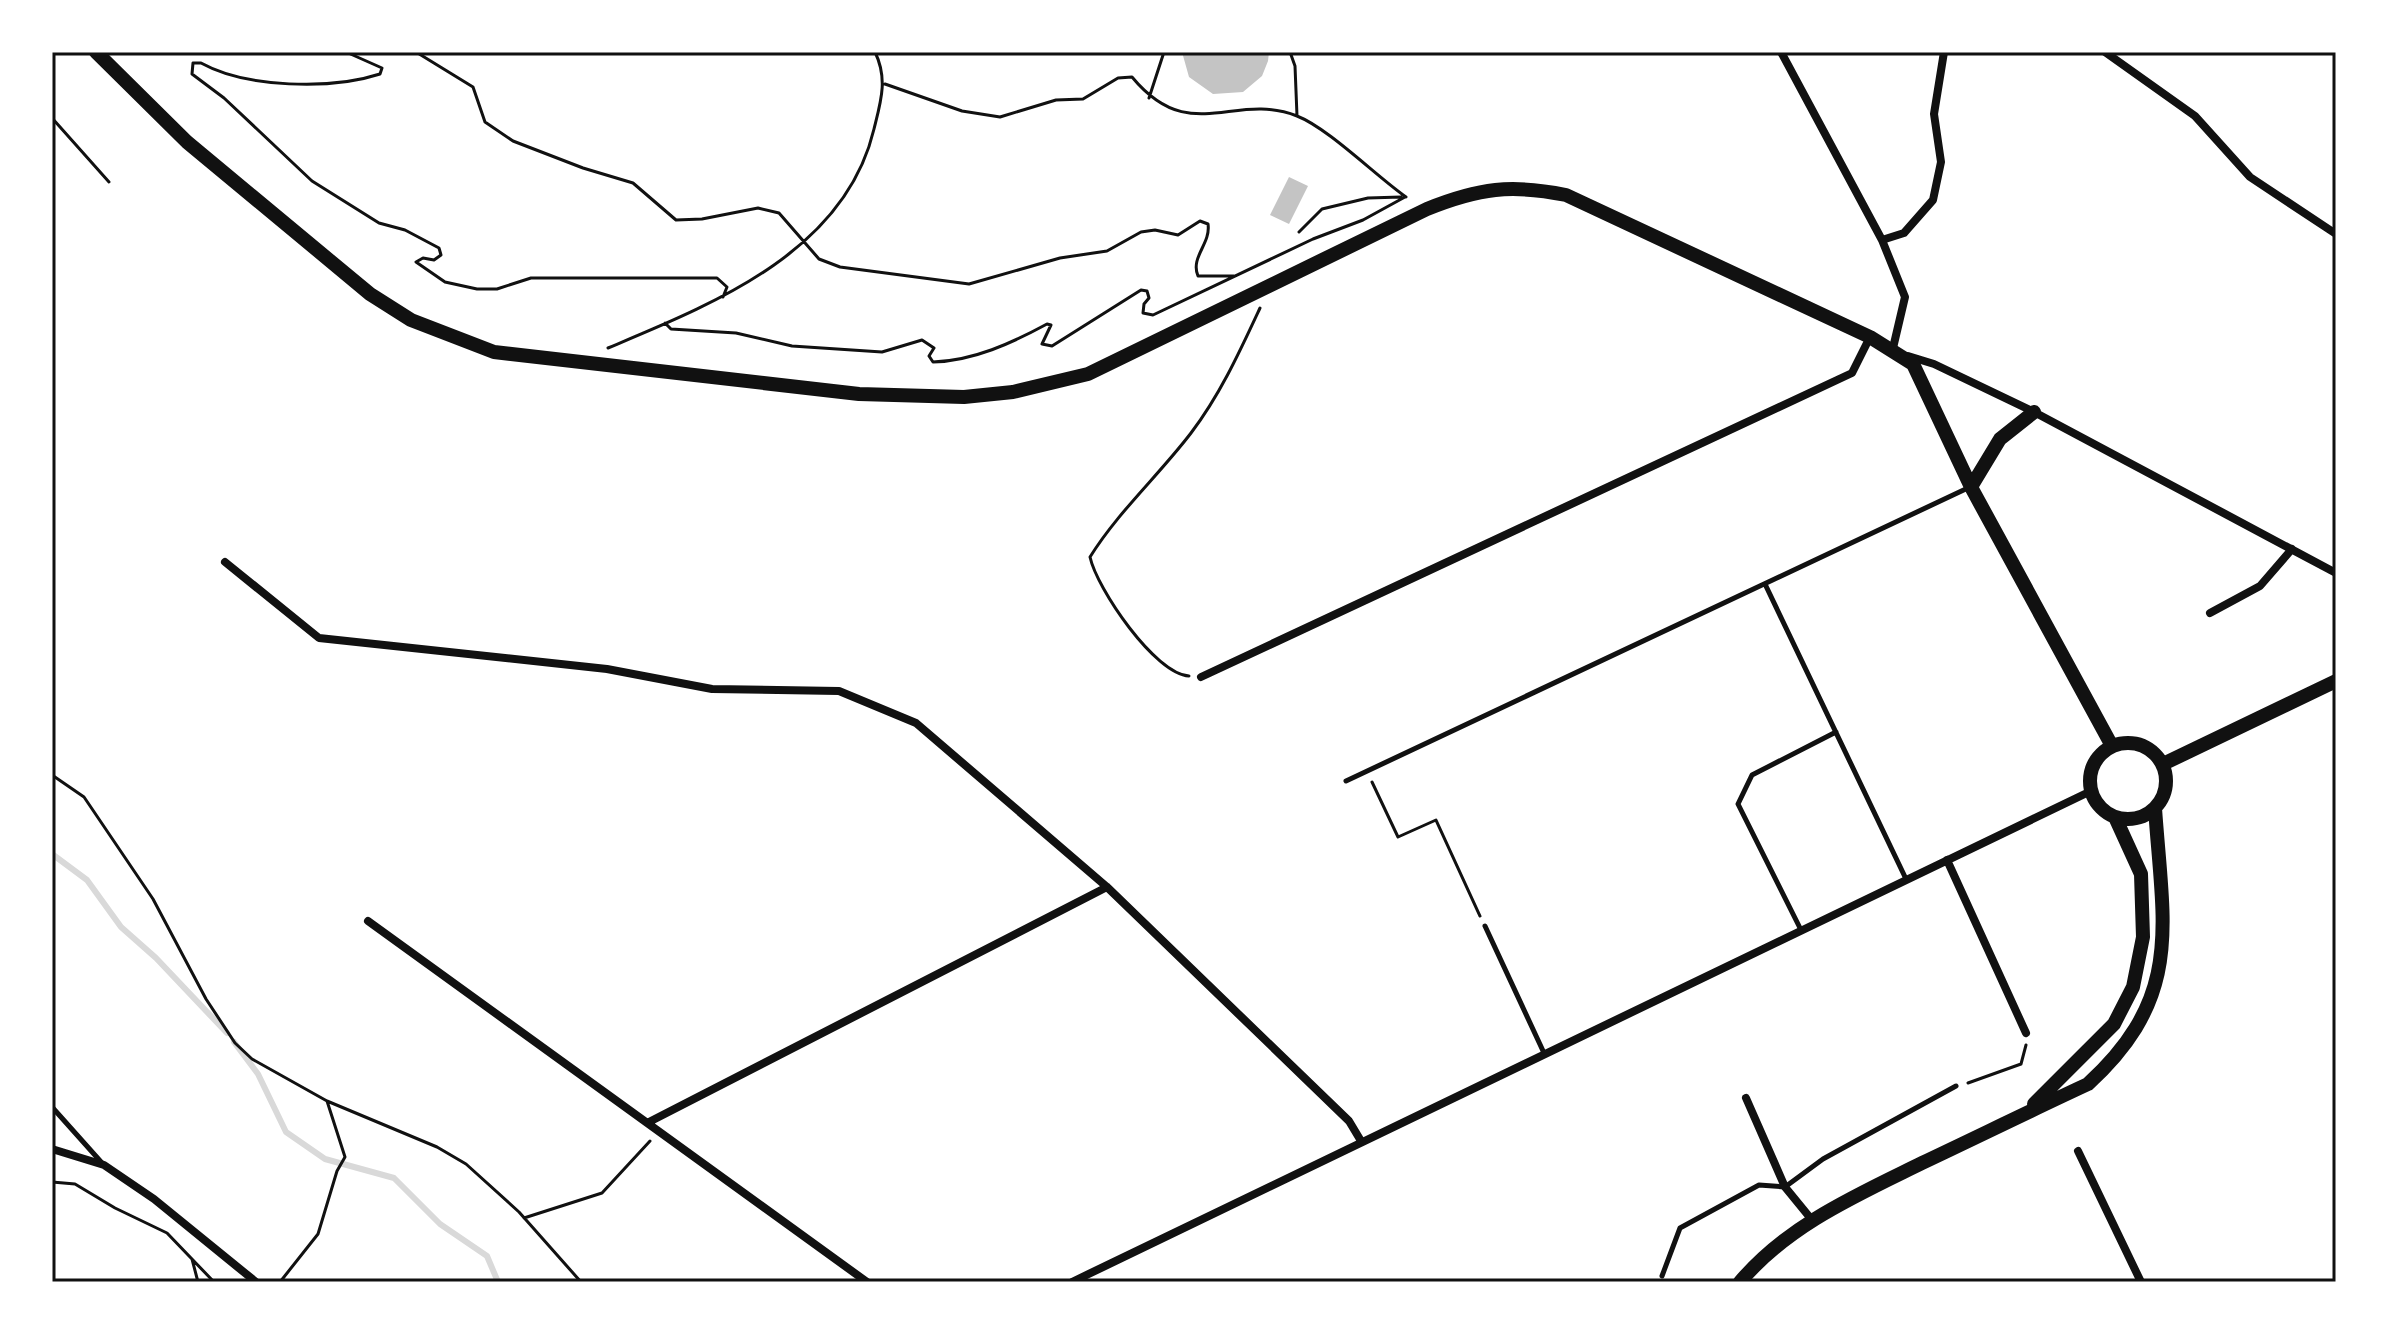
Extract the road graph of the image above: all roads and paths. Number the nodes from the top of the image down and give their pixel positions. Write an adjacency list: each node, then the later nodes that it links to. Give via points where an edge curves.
1 (96, 52): 27 (main road, via 187,142 380,301 460,342 494,352)
2 (346, 52): 23 (path, via 382,68 380,74 353,81 265,83 201,63 193,63 192,74 312,181 379,223 439,248 441,255 434,260 416,262 445,282 497,289 531,278 717,278 727,287)
3 (416, 52): 20 (path, via 473,87 485,122 513,141 633,183 676,220 758,208 779,213)
4 (875, 52): 10 (path)
5 (1164, 52): 11 (path)
6 (1290, 52): 12 (path)
7 (1781, 52): 19 (street)
8 (1944, 52): 19 (street, via 1934,114 1941,162 1933,200 1904,233)
9 (2105, 52): 18 (street, via 2195,116 2250,177)
10 (885, 84): 11 (path, via 962,111 1000,117 1056,100 1083,99 1118,78 1132,77); 20 (path, via 856,184)
11 (1149, 98): 12 (path, via 1186,115 1262,111)
12 (1297, 116): 15 (path)
13 (52, 118): 14 (path)
14 (109, 182)
15 (1405, 197): 16 (path); 17 (path, via 1368,198 1322,209); 21 (path)
16 (1427, 209): 22 (main road); 25 (main road, via 1496,188 1528,187 1566,195)
17 (1299, 232)
18 (2336, 234)
19 (1882, 240): 26 (street, via 1905,297)
20 (807, 242): 21 (path, via 819,259 840,267 969,284 1060,258 1107,251 1141,232 1178,235 1200,221 1209,230 1195,263 1198,276); 23 (path)
21 (1234, 276): 24 (path, via 1153,315 1143,313 1149,298 1141,290 1052,346 1042,344 1051,325 1047,324 1014,341 946,362 933,362 929,356 934,348 922,340 882,352 792,346 736,333 671,329)
22 (1271, 285): 27 (main road, via 1088,374 1001,393 859,394); 35 (path, via 1193,431 1090,557 1094,576 1139,637 1170,670)
23 (723, 297): 24 (path)
24 (665, 323): 27 (path)
25 (1870, 337): 26 (main road); 35 (street, via 1852,373)
26 (1898, 351): 28 (street); 29 (main road, via 1920,376)
27 (577, 361)
28 (2034, 412): 29 (main road, via 2000,439); 30 (street)
29 (1971, 487): 33 (lane); 38 (main road)
30 (2292, 549): 32 (street); 34 (street, via 2260,586)
31 (225, 562): 48 (street, via 319,638 607,669 712,689 839,691 916,723)
32 (2336, 573)
33 (1765, 584): 37 (lane); 40 (lane)
34 (2210, 613)
35 (1201, 677)
36 (2336, 681): 39 (main road)
37 (1836, 732): 47 (lane); 51 (lane, via 1752,775 1738,804)
38 (2112, 746): 39 (main road, via 2135,743 2149,748); 43 (main road, via 2094,764)
39 (2163, 764): 44 (main road, via 2167,782)
40 (1367, 771): 42 (lane); 50 (path, via 1398,837 1436,820)
41 (52, 775): 56 (path, via 84,797 153,899 235,1043 252,1059)
42 (1346, 781)
43 (2091, 791): 45 (main road); 46 (street)
44 (2155, 808): 45 (main road, via 2136,819); 58 (main road, via 2164,930 2160,975 2144,1012 2118,1056 2088,1084)
45 (2115, 817): 58 (main road, via 2141,874 2143,937 2133,987 2114,1024)
46 (1947, 860): 47 (street); 52 (street)
47 (1907, 880): 51 (street)
48 (1107, 887): 59 (street); 61 (street, via 1349,1121)
49 (368, 921): 59 (street)
50 (1485, 926): 53 (lane)
51 (1801, 931): 53 (street)
52 (2026, 1033): 54 (path, via 2021,1064)
53 (1544, 1053): 61 (street)
54 (1956, 1086): 66 (lane, via 1823,1159)
55 (1746, 1098): 66 (street)
56 (327, 1101): 67 (path, via 466,1164); 74 (path, via 345,1157 318,1234)
57 (52, 1107): 64 (lane)
58 (2021, 1116): 68 (main road)
59 (649, 1122): 60 (street)
60 (660, 1130): 67 (path, via 602,1193); 76 (street)
61 (1361, 1141): 77 (street)
62 (52, 1149): 64 (street)
63 (2078, 1151): 79 (street)
64 (104, 1165): 73 (street)
65 (52, 1182): 69 (path, via 75,1184 167,1233)
66 (1785, 1187): 68 (street); 70 (lane, via 1759,1185 1680,1228)
67 (524, 1218): 75 (path)
68 (1812, 1220): 78 (main road)
69 (192, 1258): 71 (path); 72 (path)
70 (1662, 1276)
71 (198, 1282)
72 (214, 1282)
73 (256, 1282)
74 (280, 1282)
75 (581, 1282)
76 (867, 1282)
77 (1072, 1282)
78 (1740, 1282)
79 (2141, 1282)

